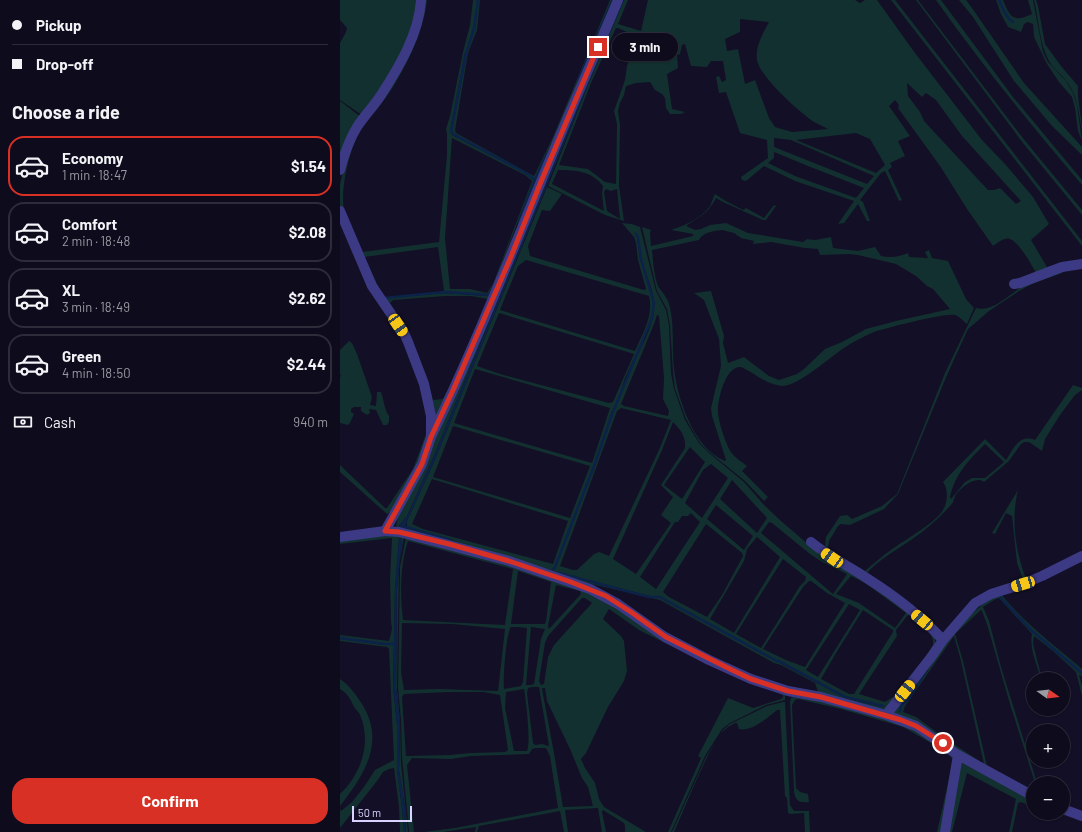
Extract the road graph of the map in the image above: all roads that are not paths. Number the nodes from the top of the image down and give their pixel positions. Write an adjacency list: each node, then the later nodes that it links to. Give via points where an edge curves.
1 (421, 0): 3 (street, via 417,25 407,51 380,96 356,128)
2 (618, 0): 7 (street, via 510,259)
3 (340, 170)
4 (340, 211): 7 (street, via 372,286 404,333 412,351 429,405)
5 (1082, 264): 6 (street, via 1062,267)
6 (1014, 284)
7 (431, 437): 8 (street, via 419,471)
8 (385, 531): 9 (street); 13 (street, via 449,544 571,582 606,596 688,649 751,679 788,691 821,697)
9 (340, 537)
10 (811, 542): 12 (street, via 897,600 929,625)
11 (1082, 556): 12 (street, via 1042,576 983,598 975,603)
12 (942, 640): 13 (street)
13 (886, 715): 14 (street, via 916,726)
14 (958, 755): 15 (street); 18 (street)
15 (1026, 792)
16 (1070, 812): 17 (street)
17 (1082, 816)
18 (945, 832)

